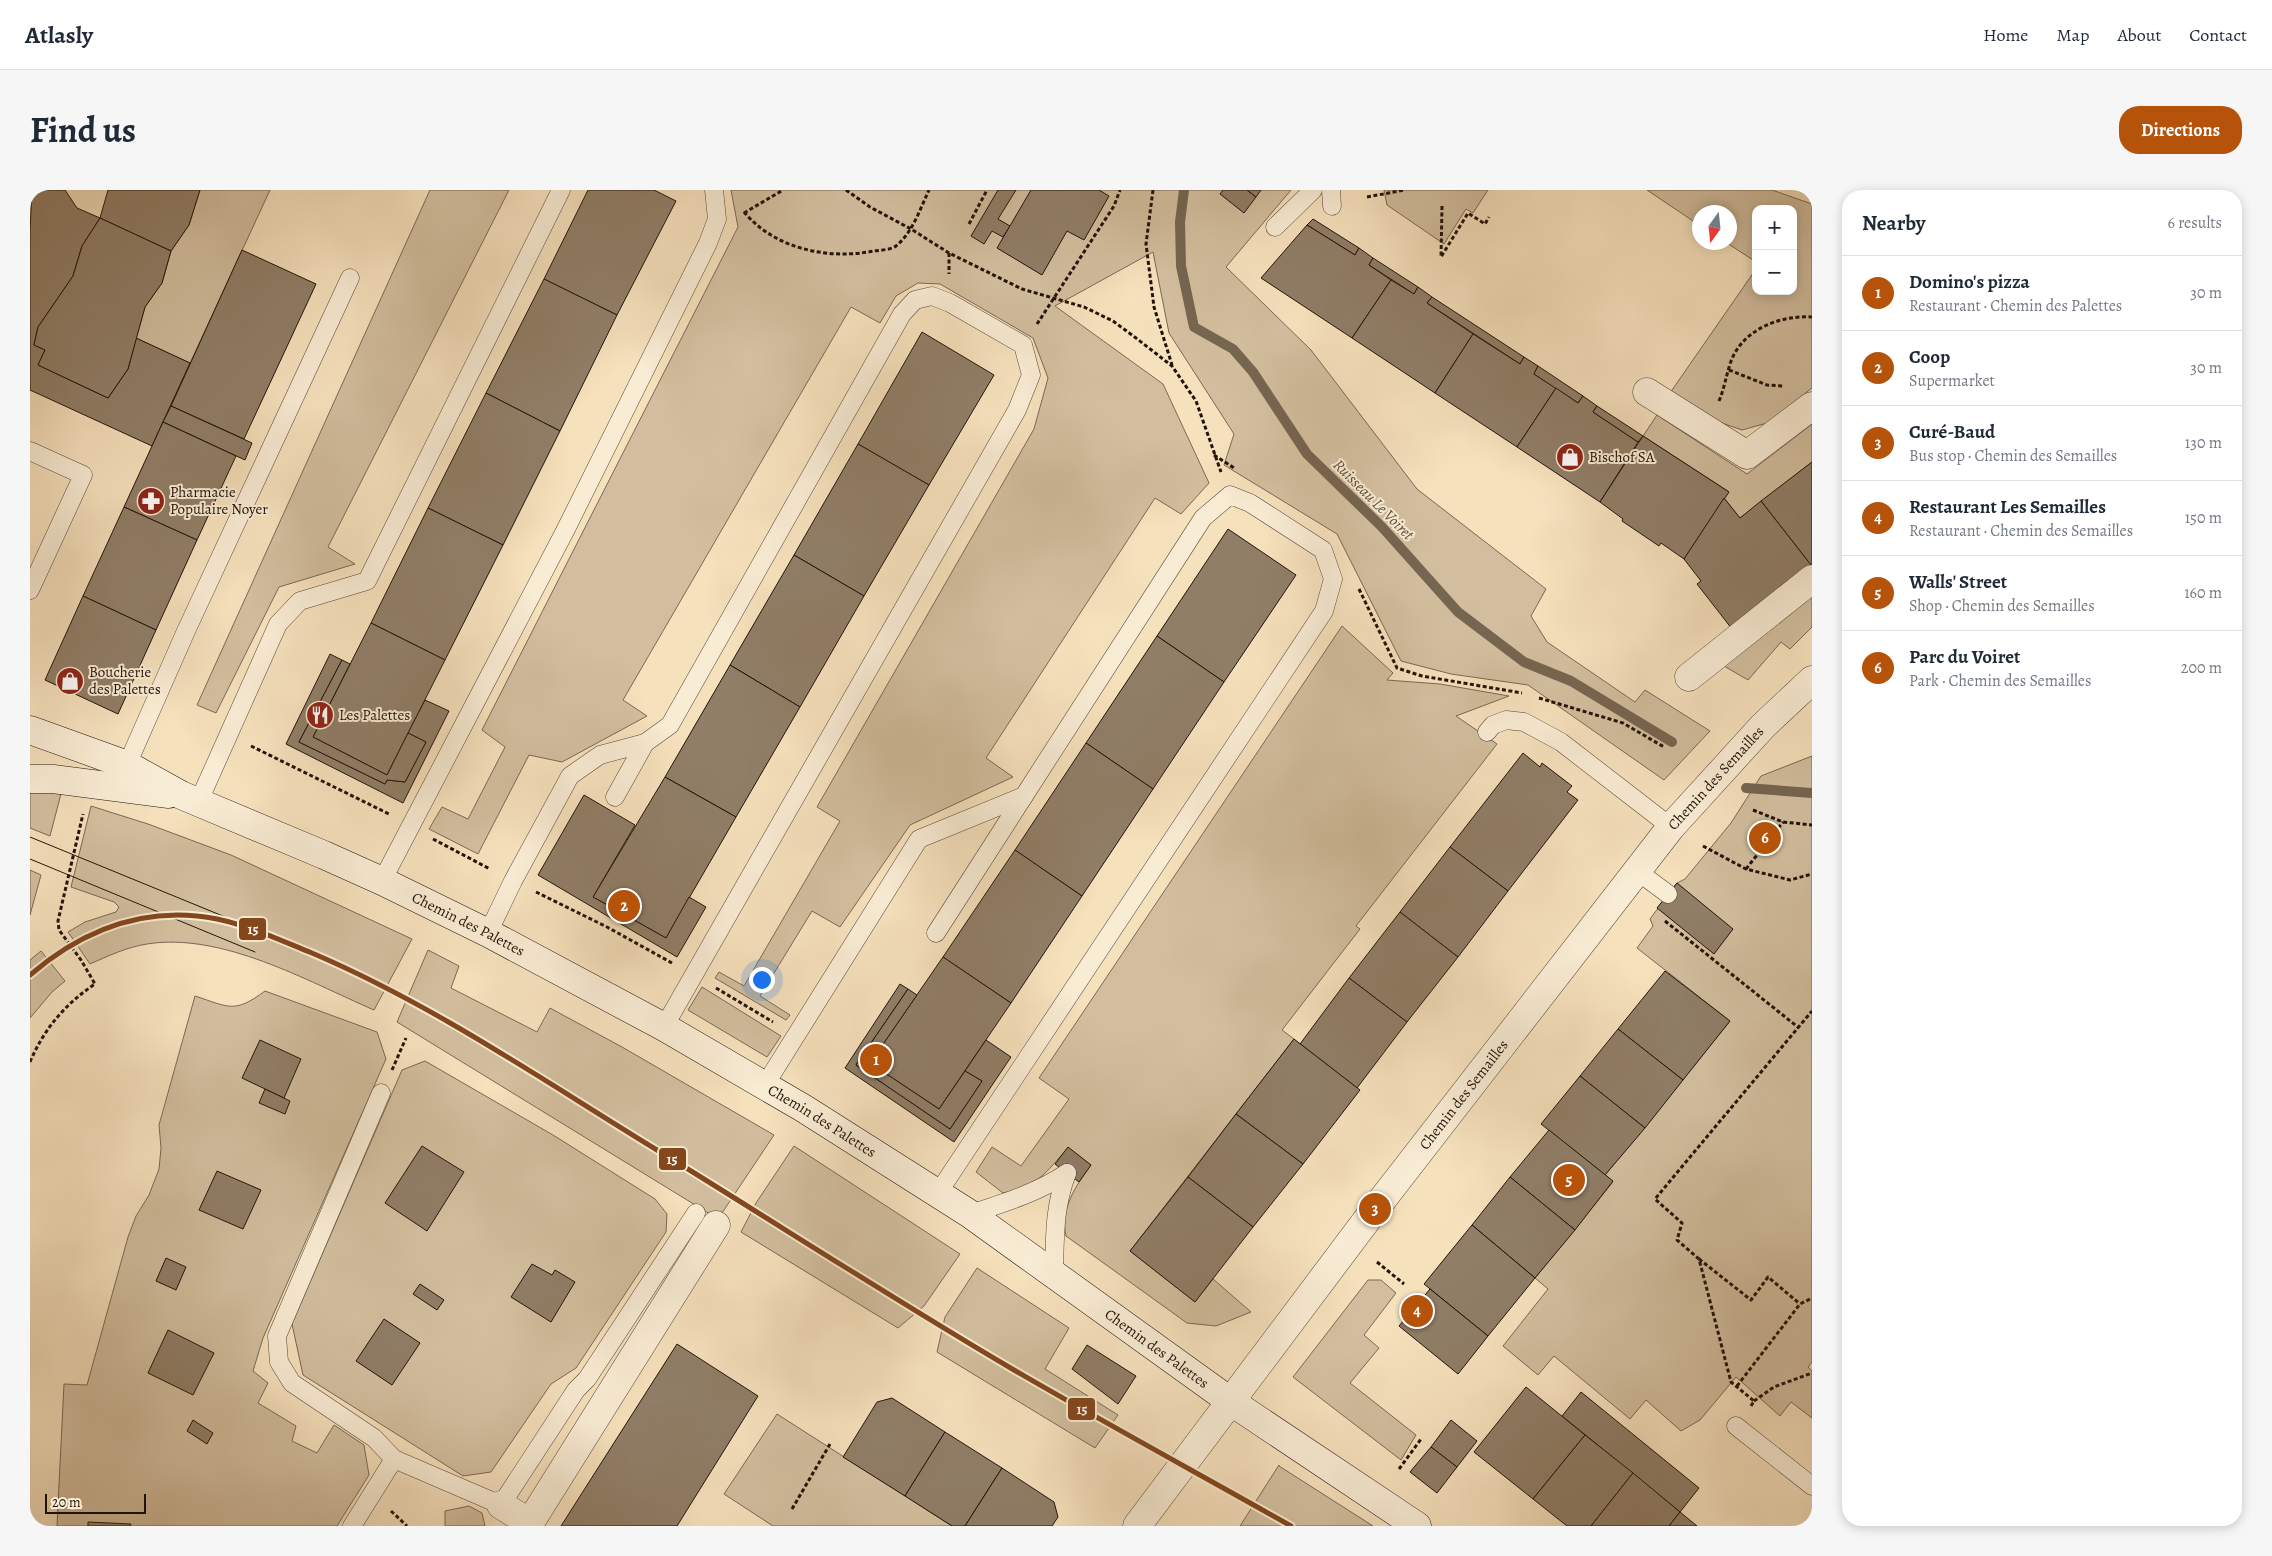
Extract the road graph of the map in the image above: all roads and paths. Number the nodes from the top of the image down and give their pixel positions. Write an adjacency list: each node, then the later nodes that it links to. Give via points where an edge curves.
1 (561, 190): 50 (lane, via 367,582 300,601 278,624)
2 (714, 190): 16 (lane)
3 (783, 190): 14 (path)
4 (846, 190): 19 (path)
5 (929, 190): 19 (path)
6 (987, 190): 17 (path)
7 (1120, 190): 21 (path, via 1114,206)
8 (1153, 190): 24 (path, via 1146,244 1154,307)
9 (1312, 190): 18 (lane)
10 (1405, 190): 11 (path)
11 (1367, 197)
12 (1442, 206): 15 (path, via 1441,257 1468,213 1485,224)
13 (742, 207): 14 (path)
14 (744, 213): 16 (path); 19 (path, via 770,237 810,250 851,256 895,247)
15 (1489, 216)
16 (717, 219): 59 (lane, via 566,529)
17 (969, 224)
18 (1275, 227)
19 (911, 229): 21 (path, via 1022,289)
20 (350, 278): 45 (lane)
21 (1056, 297): 23 (path); 24 (path, via 1113,321)
22 (1812, 317): 25 (path, via 1781,319 1760,328 1742,344)
23 (1023, 345): 43 (lane, via 950,303 932,296 915,300 902,314 670,725); 65 (lane, via 1031,375 1017,410)
24 (1172, 366): 31 (path, via 1196,400)
25 (1729, 370): 26 (path, via 1767,385); 29 (path, via 1716,408)
26 (1788, 386)
27 (1647, 392): 29 (street)
28 (1812, 406): 29 (street, via 1747,455)
29 (1701, 426)
30 (30, 450): 36 (lane, via 83,475)
31 (1214, 455): 32 (path); 33 (path)
32 (1238, 471)
33 (1230, 495): 48 (lane, via 1203,518); 71 (lane, via 1250,503 1323,550 1333,579 1324,611)
34 (1812, 579): 37 (street)
35 (1357, 585): 39 (path, via 1397,668 1422,676)
36 (30, 590)
37 (1689, 677)
38 (1812, 680): 54 (street, Chemin des Semailles, via 1763,726)
39 (1528, 694)
40 (1544, 706): 44 (path, via 1537,699 1623,723)
41 (30, 730): 45 (street, Chemin des Palettes)
42 (1487, 732): 54 (lane, via 1493,725 1506,720 1524,722 1561,742)
43 (645, 743): 49 (lane); 63 (lane, via 600,755 570,776)
44 (1664, 747)
45 (126, 765): 50 (street, Chemin des Palettes)
46 (30, 779): 47 (street, Chemin des Palettes)
47 (90, 784): 50 (street, Chemin des Palettes); 68 (path, via 58,921 59,930 95,984 77,996 46,1030)
48 (1024, 796): 62 (lane); 69 (lane, via 919,839)
49 (615, 797)
50 (189, 799): 59 (street, Chemin des Palettes)
51 (1753, 810): 52 (path)
52 (1783, 822): 53 (path); 56 (path)
53 (1812, 825)
54 (1671, 827): 57 (street, Chemin des Semailles)
55 (1703, 846): 56 (path)
56 (1746, 869): 58 (path, via 1790,880)
57 (1637, 871): 60 (lane); 82 (street, Chemin des Semailles)
58 (1812, 874)
59 (382, 881): 63 (street, Chemin des Palettes)
60 (1668, 894)
61 (1663, 919): 66 (path)
62 (936, 933)
63 (488, 934): 65 (street, Chemin des Palettes)
64 (1812, 1011): 66 (path)
65 (664, 1026): 69 (street, Chemin des Palettes)
66 (1799, 1028): 74 (path, via 1654,1199 1682,1222 1677,1240)
67 (406, 1038): 70 (path)
68 (30, 1062)
69 (765, 1085): 71 (street, Chemin des Palettes)
70 (381, 1093): 87 (lane, via 277,1336 279,1362 292,1383 374,1438)
71 (938, 1194): 72 (street, Chemin des Palettes)
72 (970, 1214): 76 (street, Chemin des Palettes); 76 (lane, via 1015,1200 1067,1173 1054,1224)
73 (706, 1219): 90 (lane, via 576,1390); 92 (street)
74 (1699, 1258): 79 (path, via 1751,1300 1768,1277); 81 (path, via 1731,1382)
75 (1377, 1262): 77 (path)
76 (1054, 1273): 82 (street, Chemin des Palettes)
77 (1404, 1284)
78 (1812, 1298): 79 (path)
79 (1800, 1304): 81 (path)
80 (1812, 1373): 83 (path, via 1774,1387)
81 (1737, 1386): 83 (path)
82 (1230, 1401): 94 (street, Chemin des Semailles); 95 (street, Chemin des Palettes)
83 (1754, 1401): 84 (path)
84 (1736, 1426): 89 (lane)
85 (1421, 1439): 88 (path)
86 (830, 1444): 91 (path)
87 (394, 1459): 90 (lane); 93 (lane)
88 (1399, 1469)
89 (1812, 1486)
90 (501, 1505): 92 (street)
91 (792, 1508)
92 (529, 1525)
93 (352, 1526)
94 (1137, 1526)
95 (1417, 1526)

